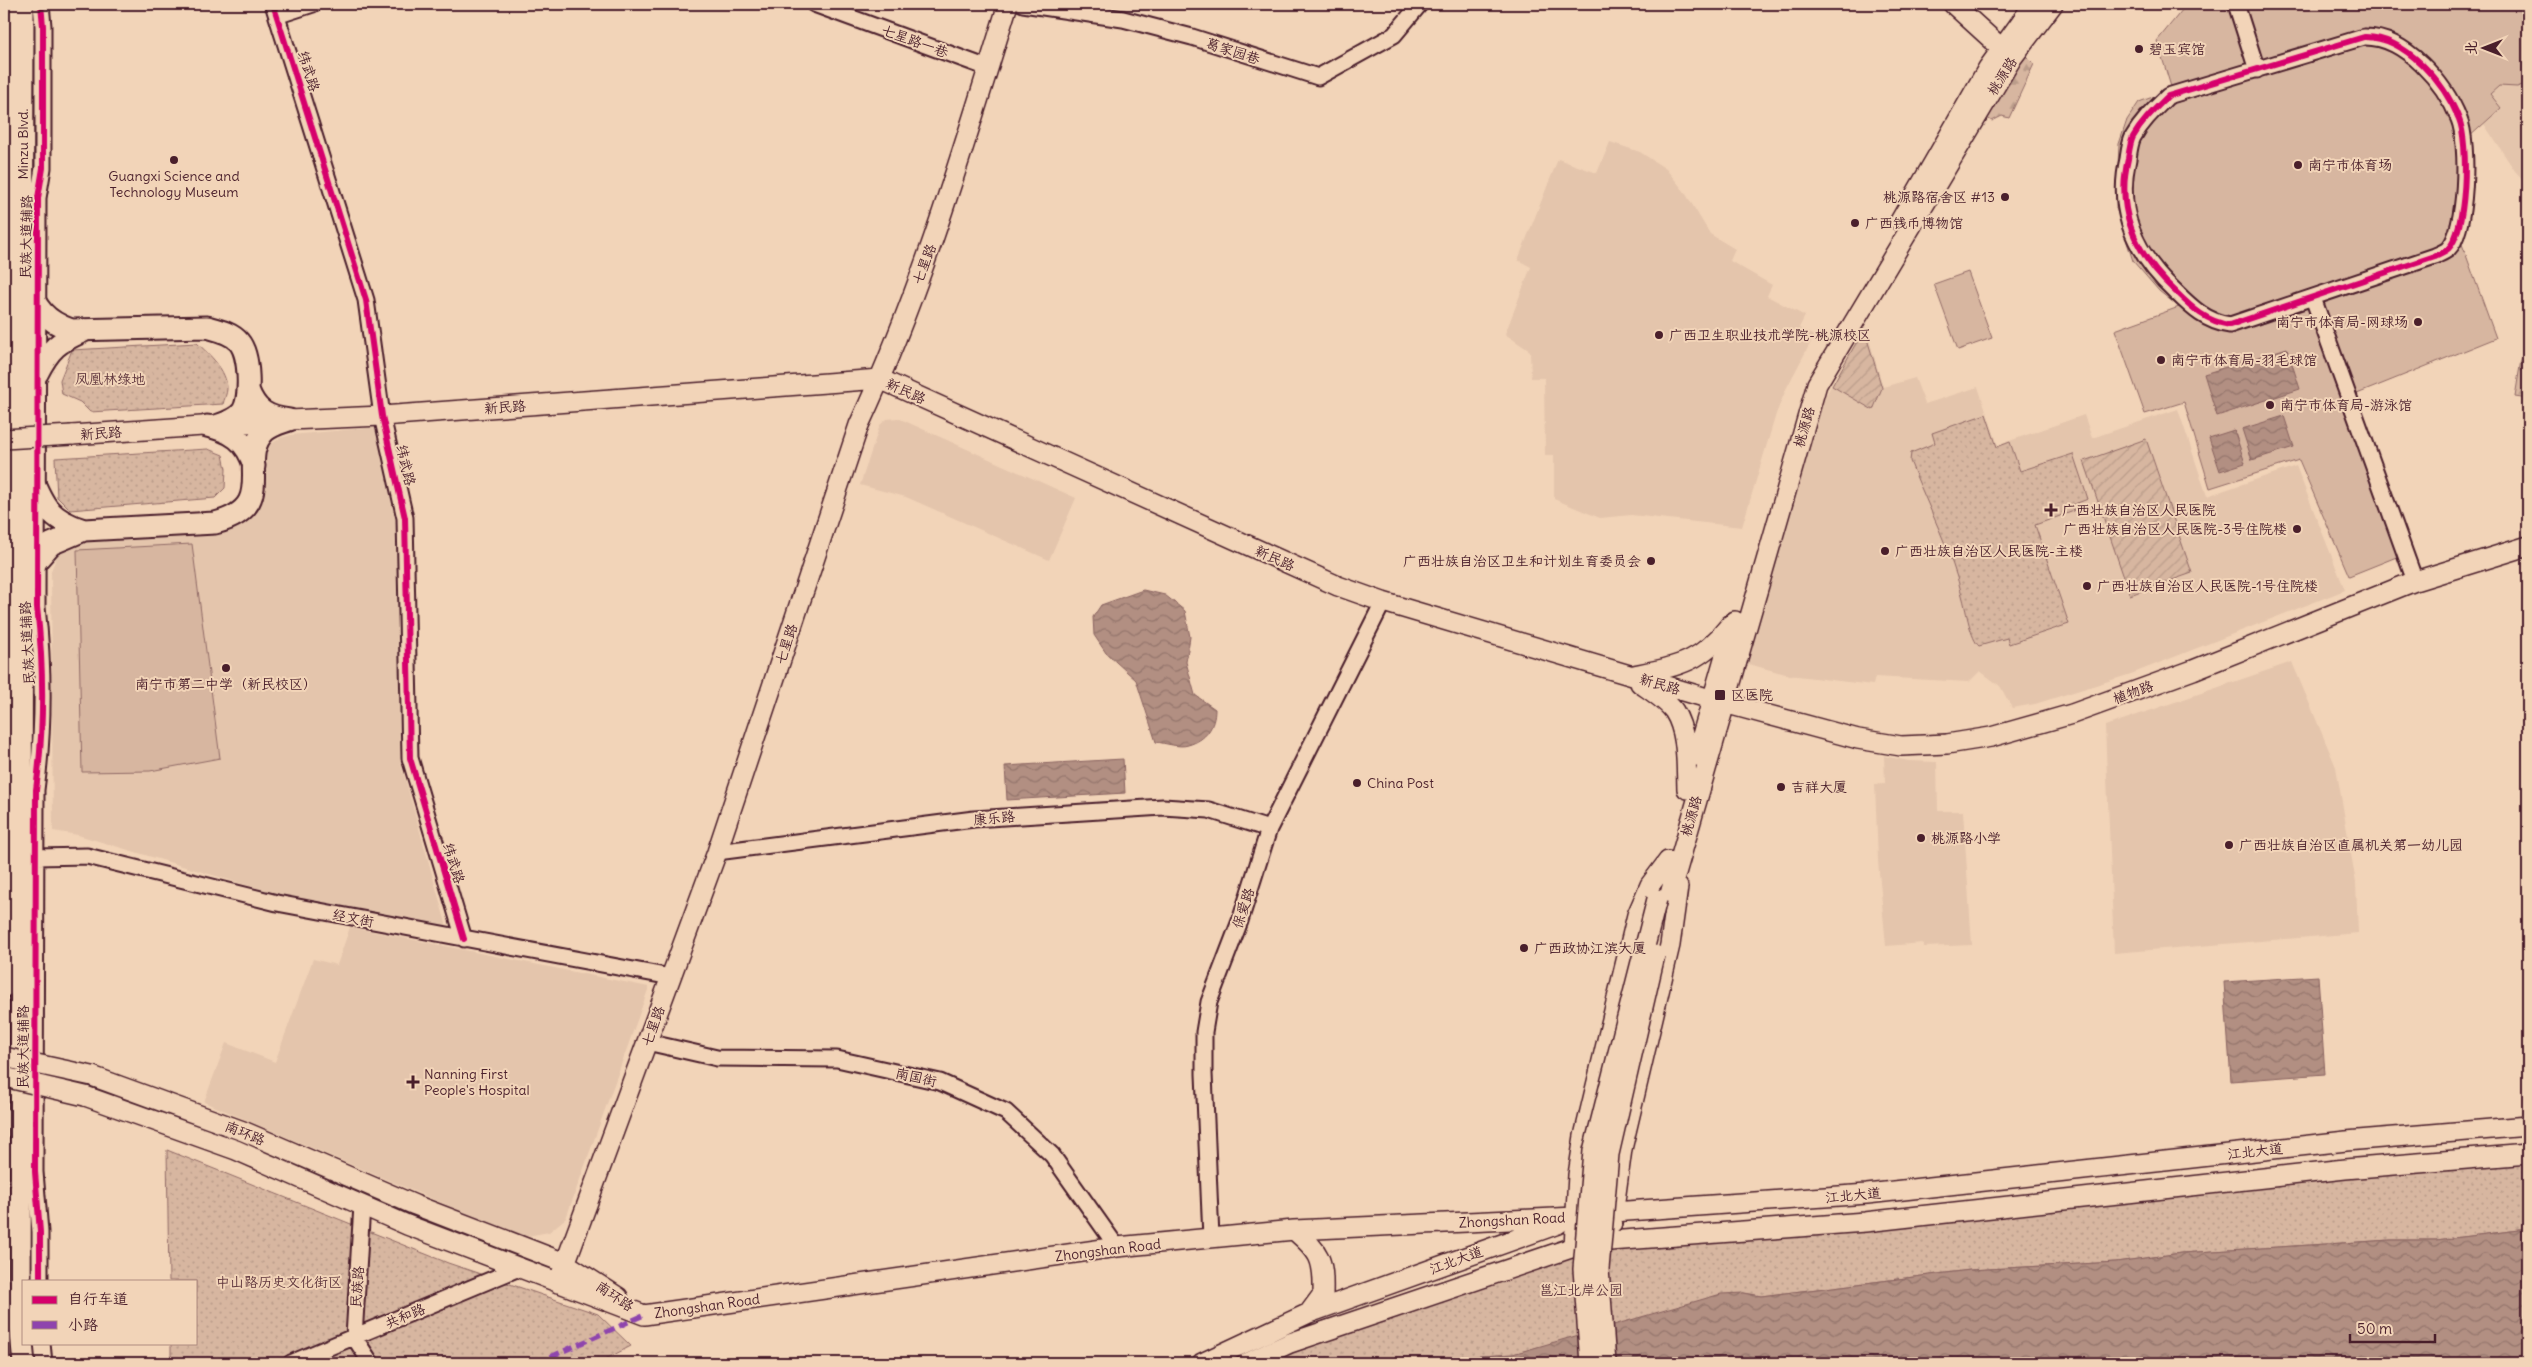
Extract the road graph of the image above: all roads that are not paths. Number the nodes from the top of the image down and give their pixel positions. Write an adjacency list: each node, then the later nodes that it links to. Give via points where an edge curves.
1 (6, 4): 15 (highway, Minzu Blvd.)
2 (23, 4): 19 (highway, Minzu Blvd.)
3 (41, 4): 21 (street, 民族大道辅路, via 43,168 38,198)
4 (314, 4): 13 (street)
5 (814, 4): 16 (street, 七星路一巷)
6 (1008, 4): 16 (main road, 七星路)
7 (1023, 4): 8 (street, 葛家园巷, via 1123,19 1318,77 1394,35)
8 (1420, 4)
9 (1953, 4): 14 (main road)
10 (2034, 4): 14 (main road, 桃源路)
11 (2053, 4): 14 (main road, 桃源路)
12 (2236, 4): 17 (street)
13 (276, 9): 26 (street, 纬武路, via 366,300)
14 (2007, 53): 39 (main road, 桃源路, via 1808,381); 42 (main road, 桃源路, via 1817,384)
15 (5, 55): 18 (highway, Minzu Blvd.)
16 (988, 68): 24 (main road, 七星路, via 945,209)
17 (2257, 70): 20 (street, via 2168,96 2150,113 2132,138 2125,171 2124,204 2134,239 2147,260 2186,301 2216,323 2230,324); 20 (street, via 2364,37 2377,36 2417,60 2441,83 2460,121 2466,161 2463,193 2457,234 2448,249)
18 (5, 204): 41 (highway, Minzu Blvd.)
19 (22, 279): 21 (highway); 30 (highway, Minzu Blvd.)
20 (2312, 298): 36 (street)
21 (37, 307): 22 (highway, via 55,324); 23 (street, 民族大道辅路)
22 (84, 331): 23 (highway, via 57,344); 25 (highway, via 191,327 224,332 239,342 248,370)
23 (37, 374): 32 (street, 民族大道辅路)
24 (880, 379): 26 (main road, 新民路); 38 (main road, 新民路, via 1329,582); 46 (main road, 七星路, via 859,426)
25 (248, 390): 27 (highway, via 252,401 264,414); 28 (highway, via 242,412 234,419)
26 (382, 416): 27 (main road, 新民路); 50 (street, 纬武路, via 405,518 410,758)
27 (289, 420): 28 (main road, 新民路); 31 (highway, via 264,432 255,450)
28 (213, 425): 29 (main road, 新民路, bridge); 31 (highway, via 235,436 251,455)
29 (4, 439)
30 (22, 456): 32 (highway); 37 (highway, Minzu Blvd.)
31 (254, 466): 33 (highway, via 254,491 247,504 227,520)
32 (37, 490): 33 (highway, via 58,520); 35 (street, 民族大道辅路)
33 (84, 530): 35 (highway, via 52,544)
34 (2528, 546): 36 (main road, 植物路)
35 (37, 560): 37 (highway); 47 (street, 民族大道辅路, via 37,608 42,648)
36 (2415, 581): 42 (main road, 植物路, via 2193,670 2072,714 1991,738 1901,746 1858,739)
37 (22, 587): 73 (highway, Minzu Blvd.)
38 (1383, 602): 40 (main road, 新民路); 45 (street, 保爱路)
39 (1736, 616): 40 (main road, via 1714,645 1694,658 1673,667); 42 (main road, 桃源路)
40 (1629, 676): 42 (main road, 新民路); 43 (main road, via 1674,711 1683,733)
41 (4, 677): 44 (highway, Minzu Blvd.)
42 (1718, 701): 43 (main road, 桃源路); 48 (main road, 桃源路)
43 (1687, 789): 48 (main road, 桃源路)
44 (4, 802): 52 (highway, Minzu Blvd.)
45 (1269, 829): 46 (street, 康乐路, via 1209,810 1163,807 974,819); 62 (street, 保爱路, via 1240,921 1208,1002 1204,1032)
46 (717, 852): 51 (main road, 七星路)
47 (36, 857): 50 (street, 经文街, via 87,856 277,904); 68 (street, 民族大道辅路, via 35,1172)
48 (1673, 861): 49 (main road, 桃源路); 59 (main road, via 1678,900 1622,1149); 60 (main road, via 1650,885 1637,915 1584,1136)
49 (1662, 900): 82 (main road, bridge, via 1593,1151 1583,1269); 83 (main road, bridge, via 1609,1154 1599,1269)
50 (464, 938): 51 (street, 经文街)
51 (671, 977): 53 (main road, 七星路)
52 (4, 986)
53 (647, 1042): 64 (street, 南国街, via 717,1058 837,1059 940,1082 1006,1112 1052,1155); 66 (main road, 七星路)
54 (4, 1057): 66 (main road, 南环路, bridge, via 92,1076 243,1131 415,1206)
55 (4, 1076): 58 (main road, 南环路, bridge, via 85,1096 236,1150)
56 (2528, 1126): 59 (main road, 江北大道, via 2346,1141 1866,1194)
57 (2528, 1154): 63 (main road, 江北大道, via 2345,1169 1865,1222)
58 (362, 1206): 67 (main road, 南环路); 72 (street, 民族路)
59 (1613, 1212): 60 (main road, 江北大道); 63 (main road)
60 (1575, 1218): 61 (main road, Zhongshan Road); 65 (main road); 70 (main road, 江北大道)
61 (1294, 1230): 62 (main road, Zhongshan Road); 70 (main road, via 1313,1246 1322,1263 1324,1294)
62 (1211, 1238): 64 (main road, Zhongshan Road)
63 (1610, 1242): 65 (main road, 江北大道)
64 (1117, 1247): 71 (main road, Zhongshan Road)
65 (1574, 1247): 81 (main road, 江北大道, via 1290,1343)
66 (565, 1263): 69 (main road, 七星路); 71 (main road, 南环路)
67 (519, 1268): 69 (main road, 南环路); 72 (street, 共和路)
68 (40, 1280)
69 (558, 1283): 71 (main road, 南环路)
70 (1309, 1312): 80 (main road, 江北大道)
71 (644, 1315)
72 (354, 1337): 78 (street, 共和路); 79 (street)
73 (22, 1343)
74 (22, 1344): 76 (highway, Minzu Blvd.)
75 (42, 1344): 77 (street)
76 (24, 1363)
77 (44, 1363)
78 (291, 1363)
79 (371, 1363)
80 (1202, 1363)
81 (1247, 1363)
82 (1590, 1363)
83 (1606, 1363)

